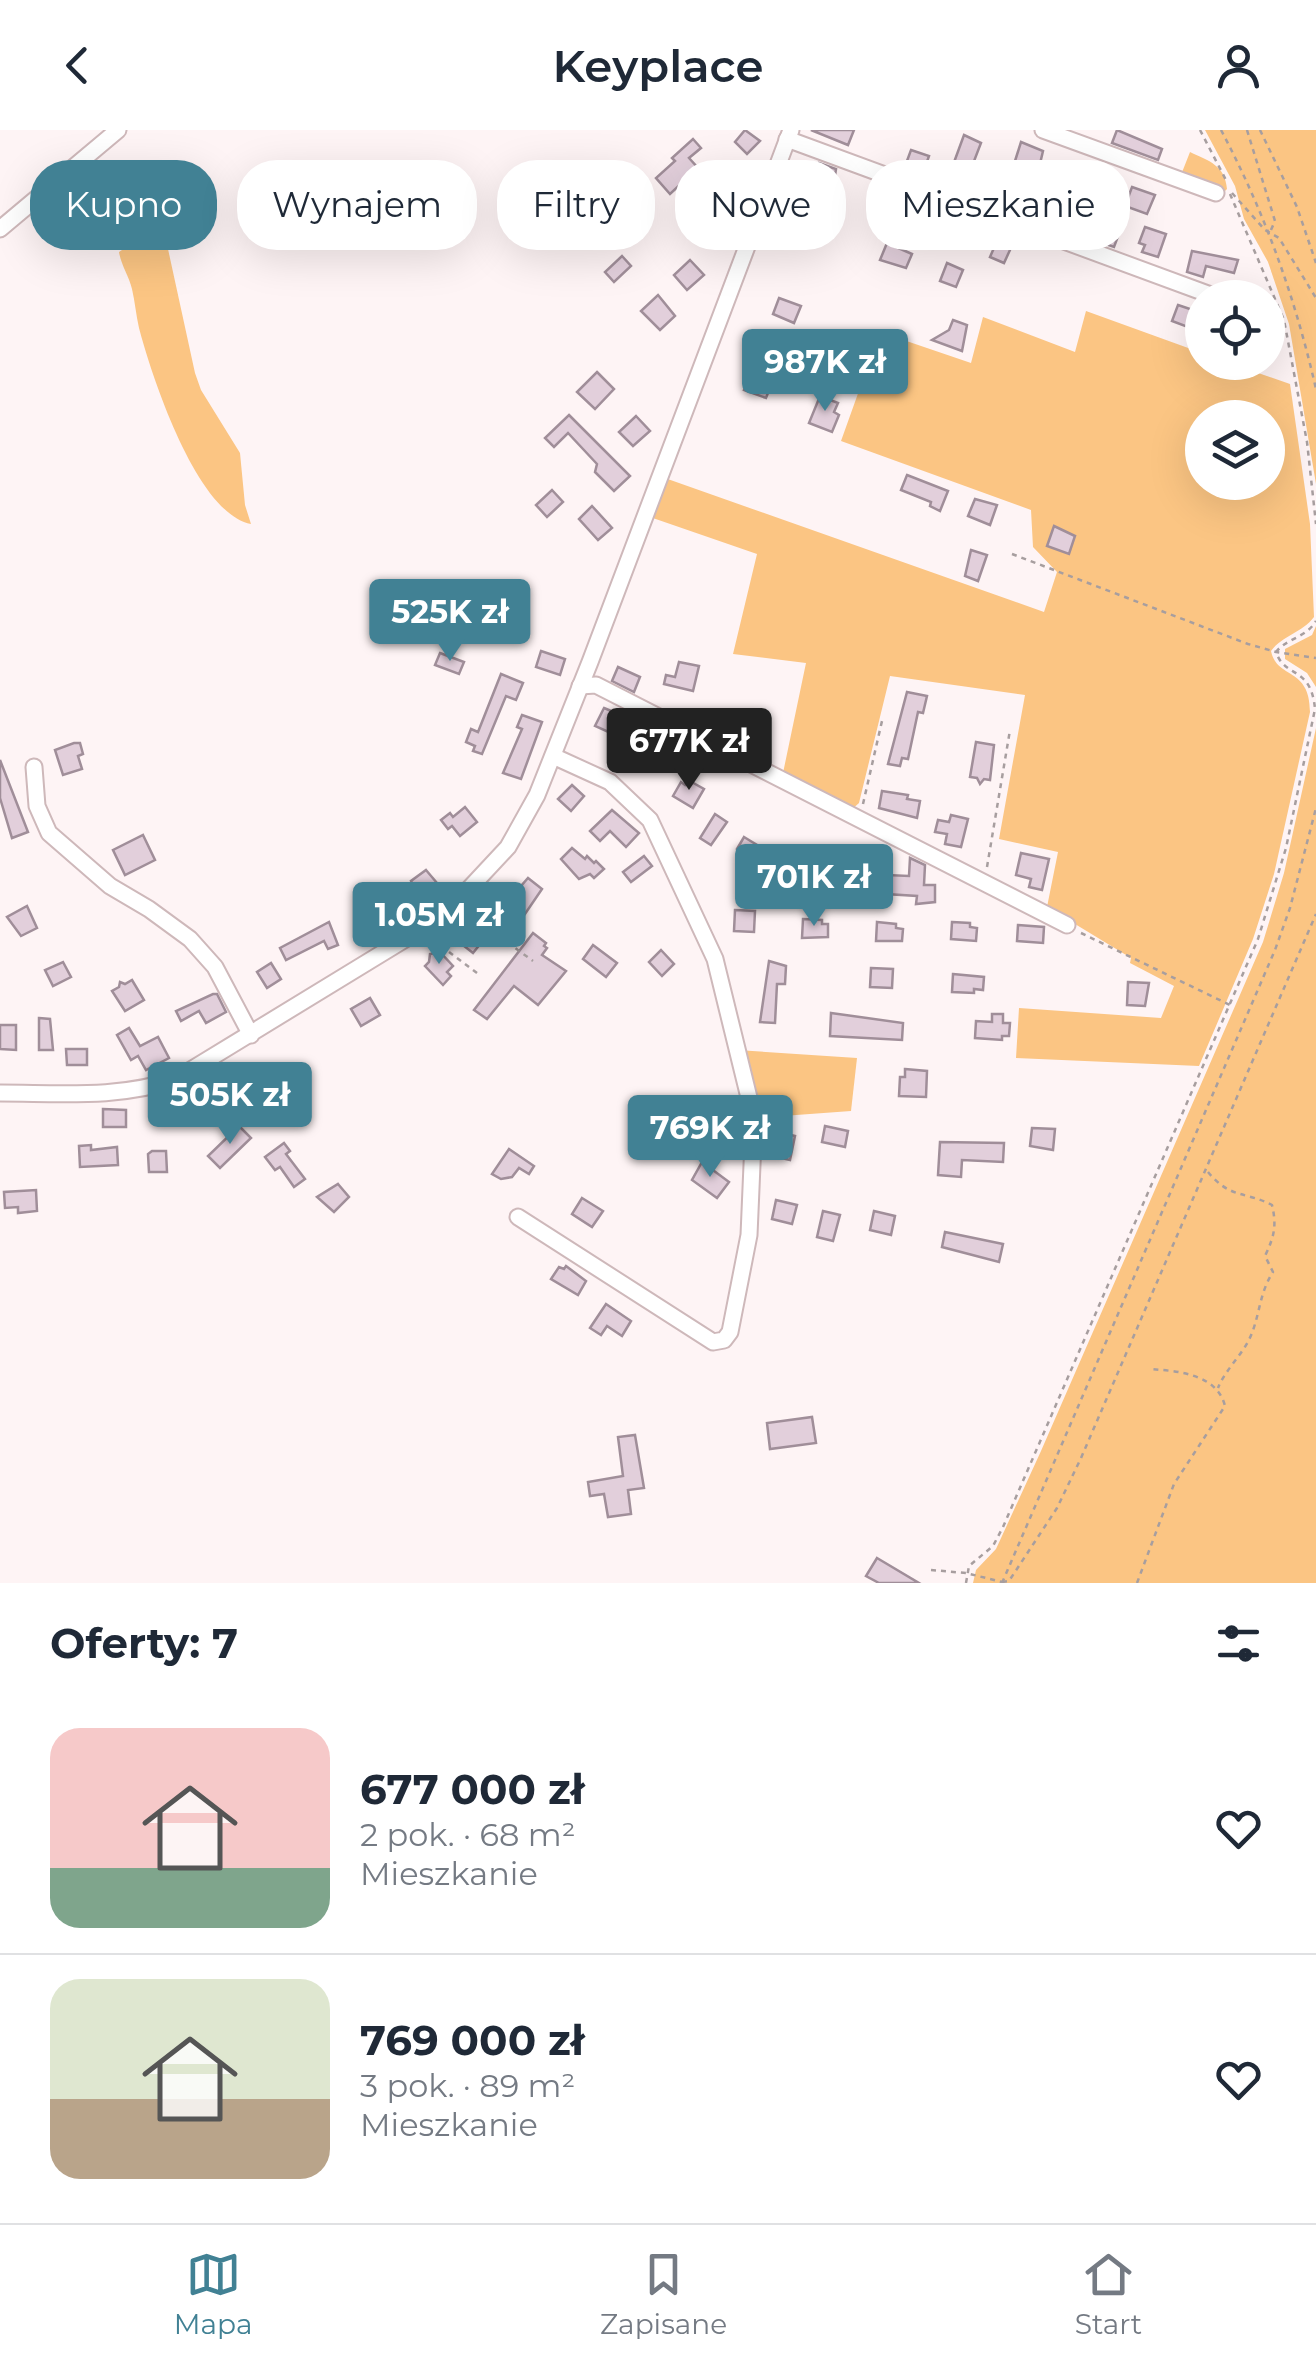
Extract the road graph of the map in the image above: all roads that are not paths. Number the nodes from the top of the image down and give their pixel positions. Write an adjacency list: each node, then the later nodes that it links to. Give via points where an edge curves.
1 (118, 130): 5 (street)
2 (1043, 130): 4 (street)
3 (789, 135): 6 (street); 7 (street)
4 (1222, 191)
5 (0, 229)
6 (1185, 285)
7 (580, 686): 8 (street); 10 (street, via 596,685)
8 (553, 756): 11 (street, via 508,848 454,903); 13 (street, via 610,782 650,820 714,958 754,1118 749,1235 730,1332 713,1342)
9 (34, 767): 11 (street, via 37,806 48,833 110,886 190,939 215,966)
10 (1066, 925)
11 (251, 1035): 12 (street, via 146,1090)
12 (0, 1093)
13 (518, 1216)

